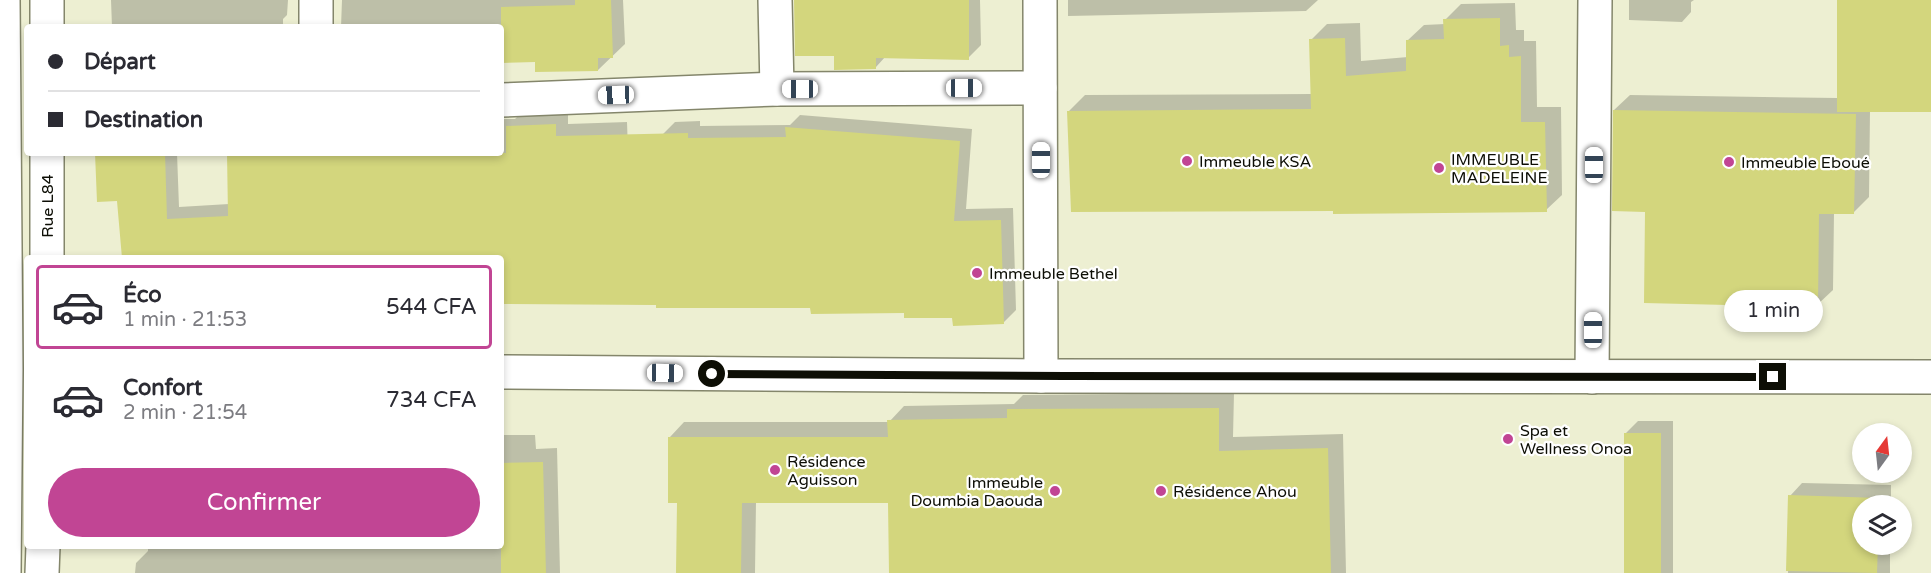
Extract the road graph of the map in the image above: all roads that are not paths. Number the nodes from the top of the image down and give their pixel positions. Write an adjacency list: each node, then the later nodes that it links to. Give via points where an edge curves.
1 (3, 0): 14 (street)
2 (47, 0): 7 (street)
3 (316, 0): 8 (street)
4 (775, 0): 10 (street)
5 (1040, 0): 9 (street)
6 (1595, 0): 17 (street)
7 (47, 24)
8 (316, 24)
9 (1040, 88): 10 (street); 16 (street)
10 (777, 89): 11 (street)
11 (504, 100)
12 (47, 156): 13 (street, Rue L84)
13 (47, 255)
14 (16, 368): 20 (street)
15 (504, 372): 16 (street)
16 (1041, 376): 17 (street)
17 (1592, 377): 18 (street)
18 (1931, 377)
19 (43, 549): 21 (street)
20 (3, 573)
21 (42, 573)

